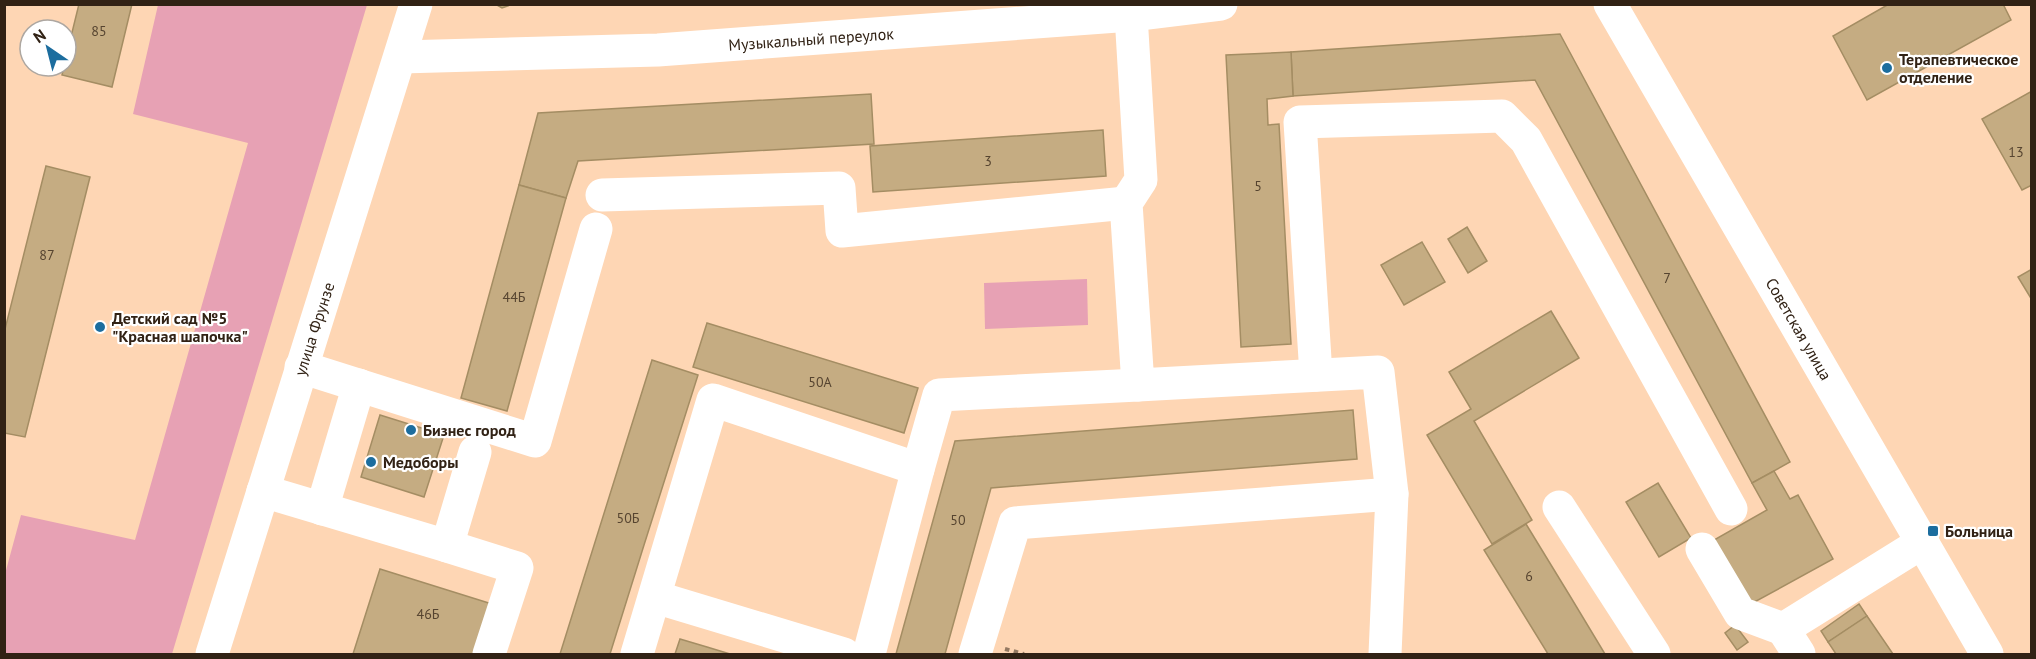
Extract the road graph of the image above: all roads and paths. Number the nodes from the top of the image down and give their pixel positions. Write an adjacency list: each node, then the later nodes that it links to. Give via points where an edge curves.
1 (416, 4): 5 (street, улица Фрунзе)
2 (1221, 4): 4 (street, Музыкальный переулок)
3 (1610, 4): 20 (street, Советская улица)
4 (1131, 15): 5 (street, Музыкальный переулок, via 658,50); 7 (street, via 1141,180)
5 (401, 57): 9 (street, улица Фрунзе)
6 (602, 195): 7 (street, via 839,188 842,231)
7 (1126, 203): 12 (street)
8 (596, 229): 11 (street, via 535,441)
9 (302, 367): 11 (street); 15 (street, улица Фрунзе)
10 (1316, 375): 12 (street); 16 (street, via 1378,372); 19 (street, via 1300,122 1502,116 1526,140)
11 (358, 385): 18 (street)
12 (1138, 385): 14 (street, via 939,395)
13 (475, 452): 21 (street)
14 (918, 469): 23 (street, via 713,400); 30 (street)
15 (263, 491): 18 (street); 26 (street, улица Фрунзе)
16 (1392, 494): 31 (street, via 1015,523); 33 (street)
17 (1559, 507): 34 (street)
18 (322, 508): 21 (street)
19 (1731, 509)
20 (1923, 542): 24 (street); 35 (street, Советская улица)
21 (447, 546): 27 (street, via 517,568)
22 (1702, 549): 24 (street, via 1740,614)
23 (655, 597): 28 (street); 29 (street)
24 (1791, 642)
25 (1018, 652): 32 (path)
26 (212, 654)
27 (489, 654)
28 (637, 654)
29 (844, 654)
30 (869, 654)
31 (975, 654)
32 (1024, 654)
33 (1385, 654)
34 (1654, 654)
35 (1987, 654)

